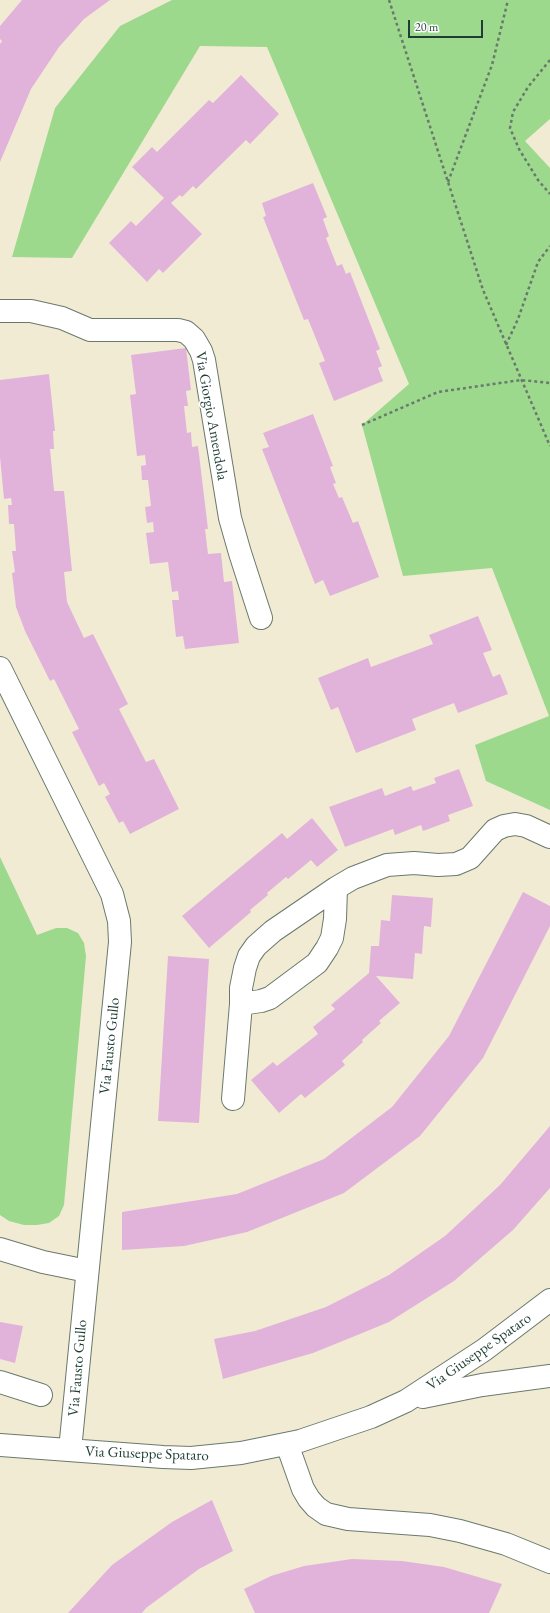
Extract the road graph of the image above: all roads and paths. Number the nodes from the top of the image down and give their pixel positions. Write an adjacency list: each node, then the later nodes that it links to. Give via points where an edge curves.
1 (389, 0): 4 (path)
2 (508, 0): 4 (path, via 492,65)
3 (550, 60): 5 (path, via 528,87 513,112 510,128 519,149)
4 (448, 182): 8 (path, via 483,290)
5 (550, 194)
6 (550, 246): 8 (path, via 538,262)
7 (0, 311): 13 (street, Via Giorgio Amendola, via 31,311 62,318 90,330 178,330 186,332 194,339 204,360 230,518)
8 (506, 345): 9 (path)
9 (522, 380): 10 (path); 11 (path, via 438,392); 12 (path)
10 (550, 383)
11 (362, 425)
12 (550, 446)
13 (261, 618)
14 (0, 668): 20 (street, Via Fausto Gullo, via 112,894 118,921 120,942)
15 (541, 833): 16 (street, via 515,824 504,826 495,830 470,858 456,864 387,865 361,874)
16 (336, 888): 17 (street, via 273,931 256,946 245,968); 17 (street, via 332,938 322,957 270,998)
17 (241, 1004): 18 (street)
18 (233, 1099)
19 (0, 1249): 20 (street)
20 (88, 1271): 28 (street, Via Fausto Gullo)
21 (550, 1300): 25 (street, Via Giuseppe Spataro, via 484,1350)
22 (550, 1376): 25 (street, Via Giuseppe Spataro, via 482,1385)
23 (0, 1382): 24 (street)
24 (41, 1395)
25 (406, 1401): 26 (street, Via Giuseppe Spataro, via 312,1438)
26 (287, 1444): 28 (street, Via Giuseppe Spataro, via 234,1454 192,1458); 29 (street, via 303,1489 316,1507 326,1514 348,1519 422,1524 460,1531 501,1542)
27 (0, 1445): 28 (street, Via Giuseppe Spataro)
28 (70, 1450)
29 (550, 1562)

